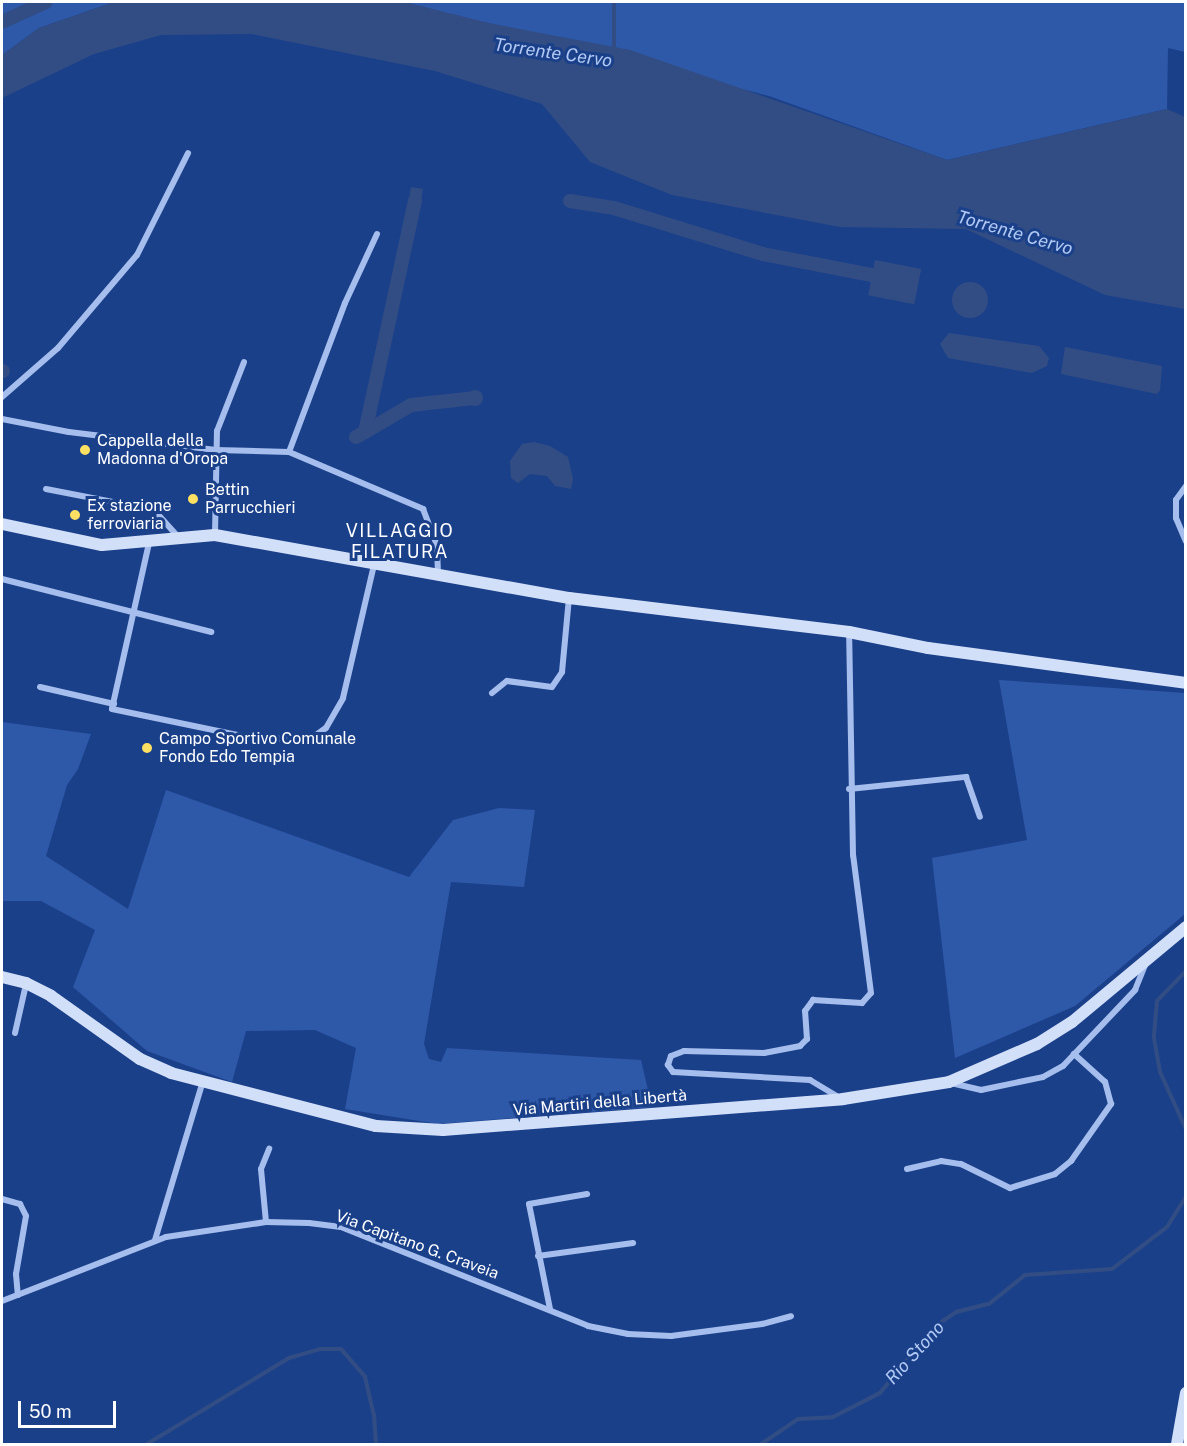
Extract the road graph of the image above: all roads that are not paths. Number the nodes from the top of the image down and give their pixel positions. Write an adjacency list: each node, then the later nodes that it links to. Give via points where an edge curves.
1 (188, 153): 4 (street, via 137,255 58,348)
2 (377, 234): 7 (street, via 345,303)
3 (243, 362): 6 (street, via 225,405)
4 (2, 397)
5 (2, 419): 6 (street, via 69,432)
6 (216, 450): 7 (street); 11 (street)
7 (289, 452): 16 (street, via 423,509 437,546)
8 (1185, 486): 13 (street, via 1176,500 1176,518)
9 (46, 489): 12 (street, via 154,510)
10 (2, 524): 14 (street, via 102,545)
11 (215, 535): 12 (street); 15 (street)
12 (178, 537): 14 (street)
13 (1185, 541)
14 (149, 543): 19 (street)
15 (374, 565): 16 (street); 25 (street, via 343,698 326,728 312,738 257,739 112,709)
16 (438, 577): 18 (street)
17 (2, 579): 19 (street)
18 (569, 598): 21 (street); 24 (street, via 562,672 552,687 507,681)
19 (133, 614): 20 (street); 25 (street)
20 (212, 632)
21 (849, 632): 22 (street, via 928,648); 26 (street)
22 (1185, 683)
23 (40, 687): 25 (street)
24 (492, 693)
25 (114, 704)
26 (849, 789): 27 (street, via 966,777); 36 (street, via 853,855 871,993 862,1003 813,1000 805,1011 807,1039 800,1046 764,1053 684,1051 671,1056 668,1065 673,1072 810,1080)
27 (980, 817)
28 (1185, 927): 29 (street, Via Martiri della Libertà)
29 (1148, 959): 33 (street, via 1135,990); 34 (street, Via Martiri della Libertà, via 1106,996 1037,1044)
30 (2, 976): 31 (street, Via Martiri della Libertà)
31 (26, 983): 32 (street); 35 (street, Via Martiri della Libertà, via 107,1032 140,1059)
32 (15, 1033)
33 (1074, 1054): 34 (street, via 1044,1077 981,1090); 38 (street, via 1106,1082 1111,1104 1071,1161 1055,1174 1010,1188 951,1162)
34 (949, 1082): 36 (street, Via Martiri della Libertà)
35 (202, 1083): 36 (street, Via Martiri della Libertà, via 376,1126 444,1130); 42 (street)
36 (843, 1099)
37 (269, 1149): 41 (street, via 261,1169)
38 (907, 1169)
39 (587, 1194): 44 (street, via 529,1204)
40 (2, 1199): 45 (street, via 20,1204 26,1216 16,1274)
41 (266, 1222): 42 (street, Via Capitano G. Craveia); 47 (street, Via Capitano G. Craveia, via 341,1227)
42 (155, 1240): 45 (street, Via Capitano G. Craveia)
43 (633, 1243): 44 (street)
44 (538, 1256): 47 (street)
45 (18, 1295): 46 (street, Via Capitano G. Craveia)
46 (2, 1301)
47 (550, 1309): 48 (street, Via Capitano G. Craveia, via 588,1326 628,1334 671,1336 762,1324)
48 (791, 1316)
49 (1185, 1393): 50 (street)
50 (1177, 1444)

